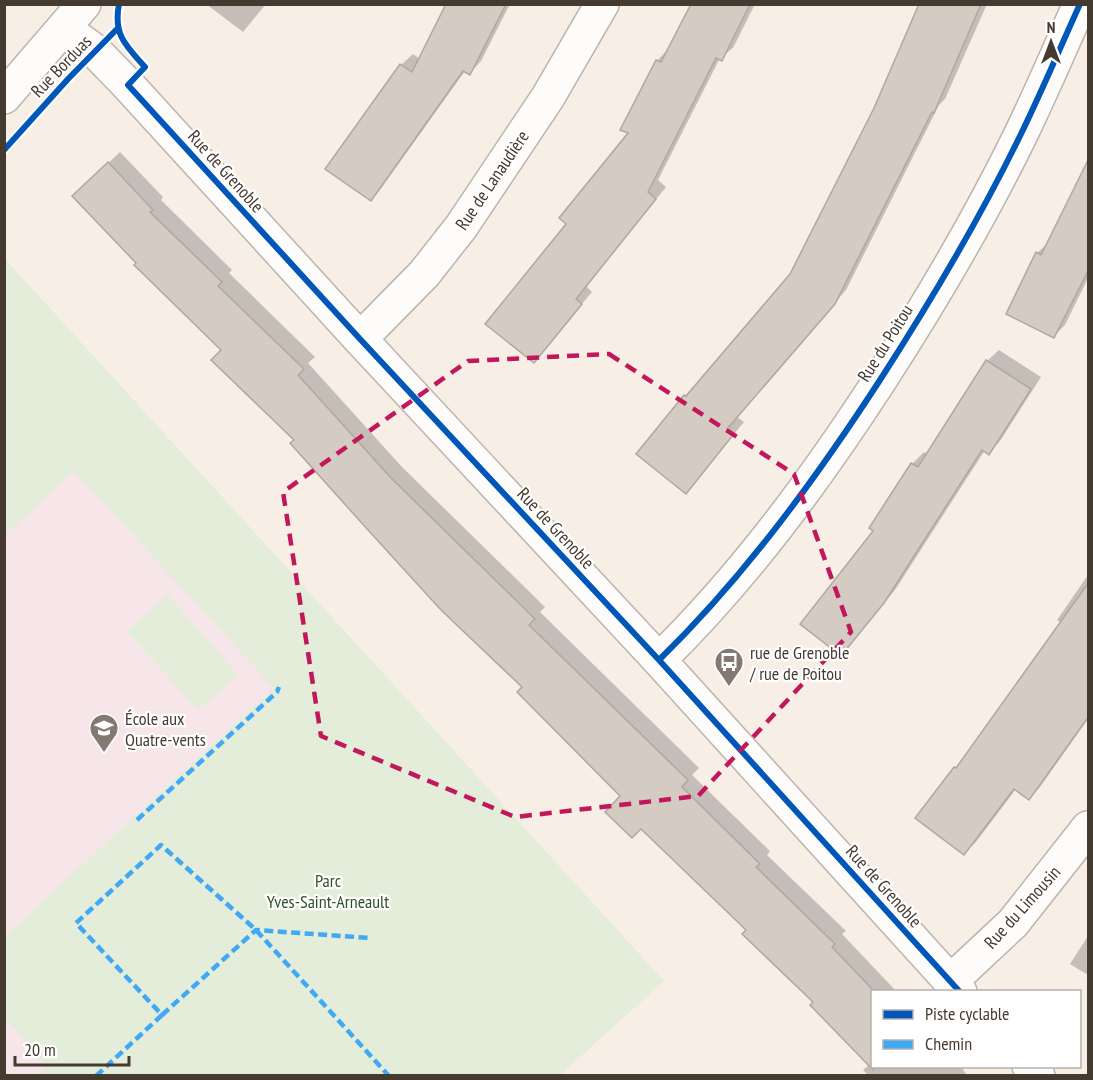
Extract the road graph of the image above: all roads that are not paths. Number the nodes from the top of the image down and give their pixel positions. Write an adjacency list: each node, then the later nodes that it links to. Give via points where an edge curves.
1 (602, 4): 5 (street, Rue de Lanaudière, via 548,97 460,227 424,274)
2 (1080, 4): 6 (street, Rue du Poitou, via 999,176 894,358 806,488 764,542 718,599)
3 (74, 17): 4 (street, Rue Borduas); 5 (street, Rue de Grenoble, via 95,51)
4 (4, 97)
5 (360, 339): 6 (street, Rue de Grenoble)
6 (659, 660): 8 (street, Rue de Grenoble)
7 (1089, 828): 8 (street, Rue du Limousin, via 1013,923)
8 (955, 986)

